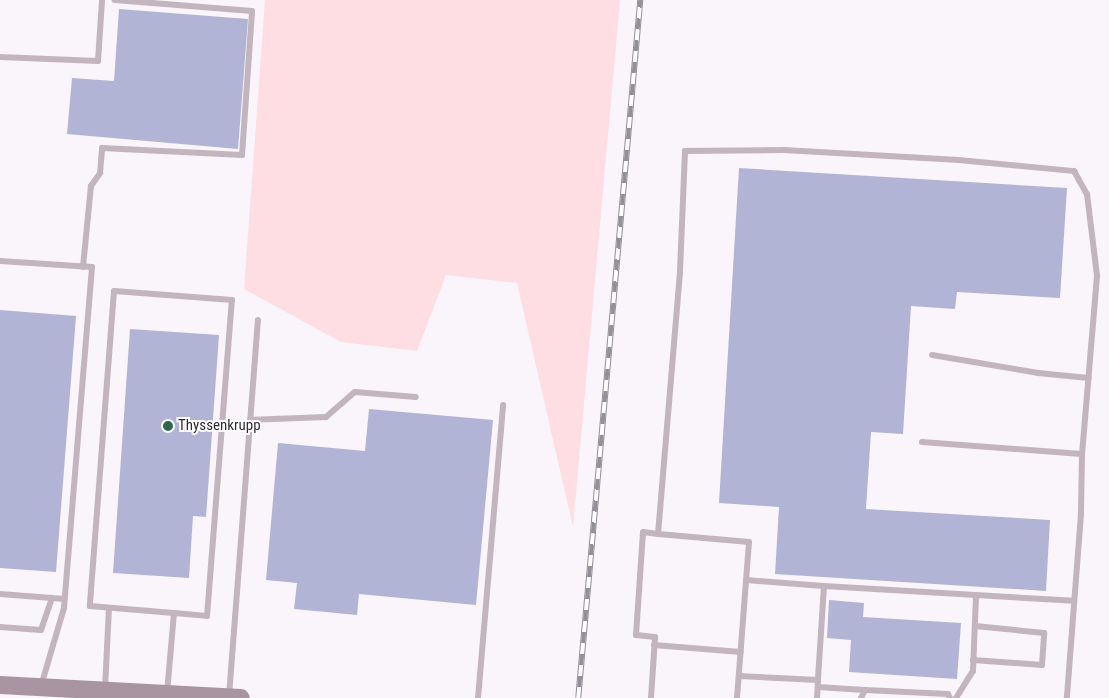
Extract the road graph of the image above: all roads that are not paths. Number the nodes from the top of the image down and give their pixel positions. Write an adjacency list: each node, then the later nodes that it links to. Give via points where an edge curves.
1 (102, 0): 3 (lane, via 98,61)
2 (114, 0): 5 (lane, via 252,10 242,155 102,148 100,173 91,186)
3 (0, 57)
4 (0, 261): 5 (lane)
5 (83, 267): 20 (lane, via 92,267)
6 (258, 320): 11 (lane)
7 (932, 355): 8 (lane)
8 (1089, 378): 13 (lane); 14 (lane, via 1096,276 1087,194 1074,171 794,150 685,151 680,271)
9 (416, 397): 11 (lane, via 355,392 326,418)
10 (503, 405): 37 (lane)
11 (250, 420): 36 (lane)
12 (922, 442): 13 (lane)
13 (1082, 454): 21 (lane)
14 (658, 534): 15 (lane, via 749,542); 26 (lane, via 643,532 636,635 655,637)
15 (746, 580): 16 (lane); 27 (lane)
16 (824, 586): 18 (lane); 30 (lane)
17 (0, 594): 19 (lane)
18 (976, 595): 21 (lane); 24 (lane)
19 (52, 598): 20 (lane); 25 (lane, via 41,630)
20 (65, 599): 32 (lane)
21 (1074, 601): 44 (lane)
22 (109, 608): 23 (lane); 23 (lane, via 90,606 114,291 232,300 207,616); 34 (lane)
23 (174, 613): 35 (lane)
24 (975, 626): 28 (lane); 28 (lane, via 1044,633 1042,665)
25 (0, 627)
26 (654, 645): 27 (lane); 38 (lane)
27 (740, 652): 29 (lane)
28 (973, 660): 43 (lane, via 973,671)
29 (739, 676): 30 (lane); 39 (lane)
30 (818, 684): 33 (lane); 40 (lane)
31 (0, 685): 32 (main road)
32 (40, 688): 34 (main road)
33 (866, 690): 41 (lane); 42 (lane, via 948,694)
34 (105, 692): 35 (main road)
35 (167, 695): 36 (main road)
36 (235, 698)
37 (478, 698)
38 (650, 698)
39 (737, 698)
40 (817, 698)
41 (861, 698)
42 (950, 698)
43 (956, 698)
44 (1067, 698)

